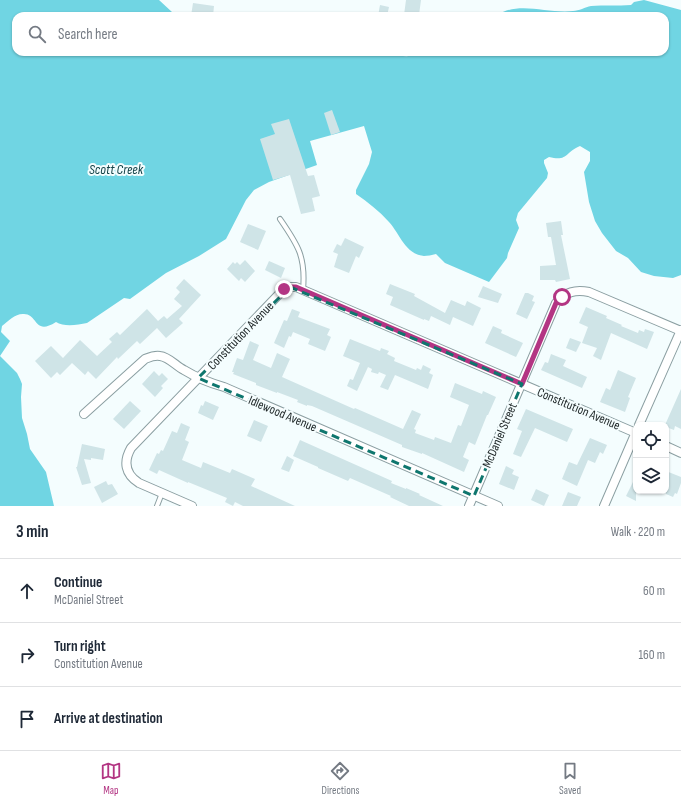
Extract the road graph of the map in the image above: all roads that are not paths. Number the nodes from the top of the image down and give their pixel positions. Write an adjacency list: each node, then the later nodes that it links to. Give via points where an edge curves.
1 (280, 219): 2 (lane, via 296,241 301,254)
2 (303, 290): 4 (street, Constitution Avenue, via 296,287 284,289); 5 (street, Constitution Avenue)
3 (681, 331): 5 (street, McDaniel Street, via 589,292 581,290 568,293 556,303); 7 (street)
4 (198, 378): 6 (street, Idlewood Avenue, via 166,358 152,356 145,359); 12 (street, Constitution Avenue, via 128,454 126,461 128,473 132,478); 13 (street, Idlewood Avenue)
5 (522, 384): 8 (street, Constitution Avenue); 13 (street, McDaniel Street)
6 (84, 414)
7 (641, 422)
8 (633, 429)
9 (633, 440): 18 (street)
10 (669, 447): 11 (street)
11 (681, 453)
12 (162, 493): 14 (lane); 15 (street)
13 (474, 496): 16 (street, McDaniel Street); 17 (street, Idlewood Avenue)
14 (157, 506)
15 (192, 506)
16 (469, 506)
17 (498, 506)
18 (604, 506)

